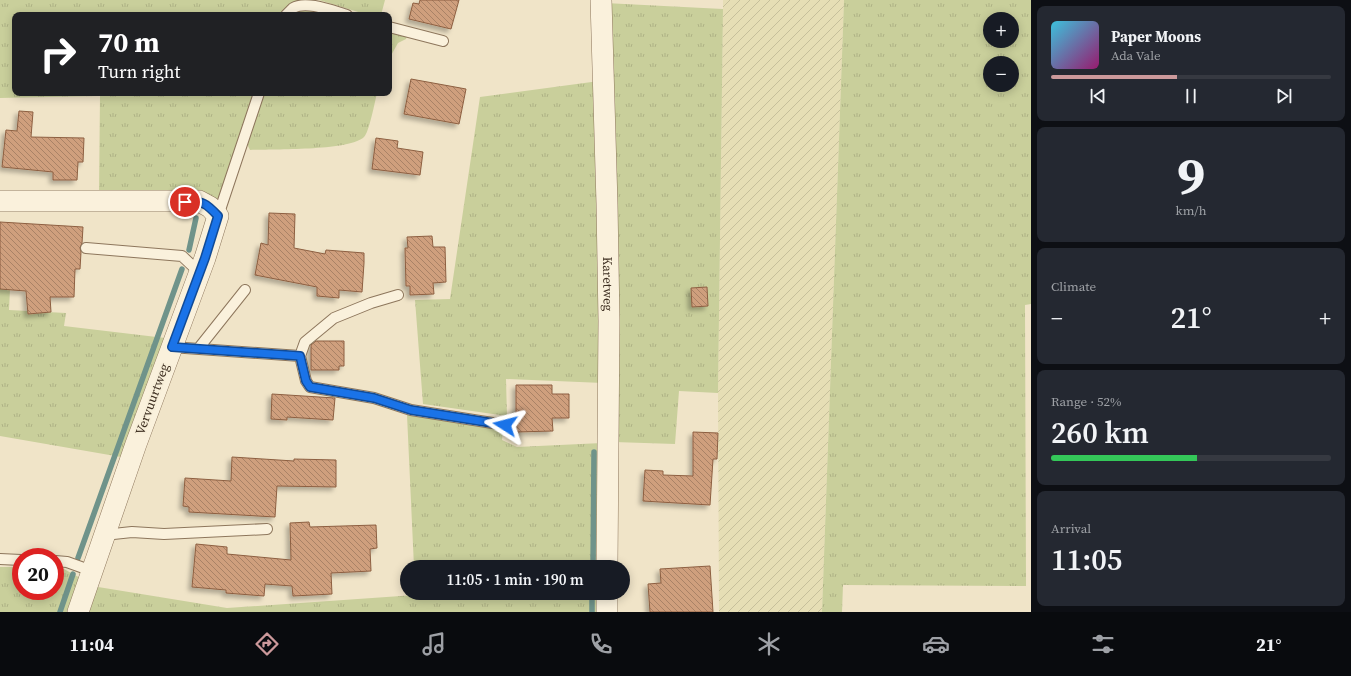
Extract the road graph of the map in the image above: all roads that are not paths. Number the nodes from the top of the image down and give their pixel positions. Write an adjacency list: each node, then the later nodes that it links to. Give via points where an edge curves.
1 (601, 0): 21 (street, Karetweg, via 609,321)
2 (289, 12): 3 (lane, via 298,6 307,5)
3 (337, 12)
4 (392, 28): 5 (lane)
5 (443, 41)
6 (257, 96): 8 (lane)
7 (0, 202): 8 (street, via 200,202 210,207)
8 (218, 216): 10 (street, Vervuurtweg)
9 (86, 248): 10 (lane, via 182,256)
10 (200, 273): 13 (street, Vervuurtweg)
11 (245, 290): 14 (lane)
12 (398, 295): 15 (lane, via 334,318 305,342)
13 (172, 347): 14 (lane); 18 (street, Vervuurtweg)
14 (198, 349): 15 (lane)
15 (300, 356): 16 (lane, via 310,387 374,398 411,410)
16 (505, 425)
17 (267, 529): 18 (lane)
18 (104, 535): 23 (street, Vervuurtweg)
19 (0, 558): 20 (lane)
20 (12, 559)
21 (607, 560)
22 (64, 562): 23 (lane)
23 (92, 571): 25 (street, Vervuurtweg)
24 (607, 600): 26 (street)
25 (78, 612)
26 (607, 612)

